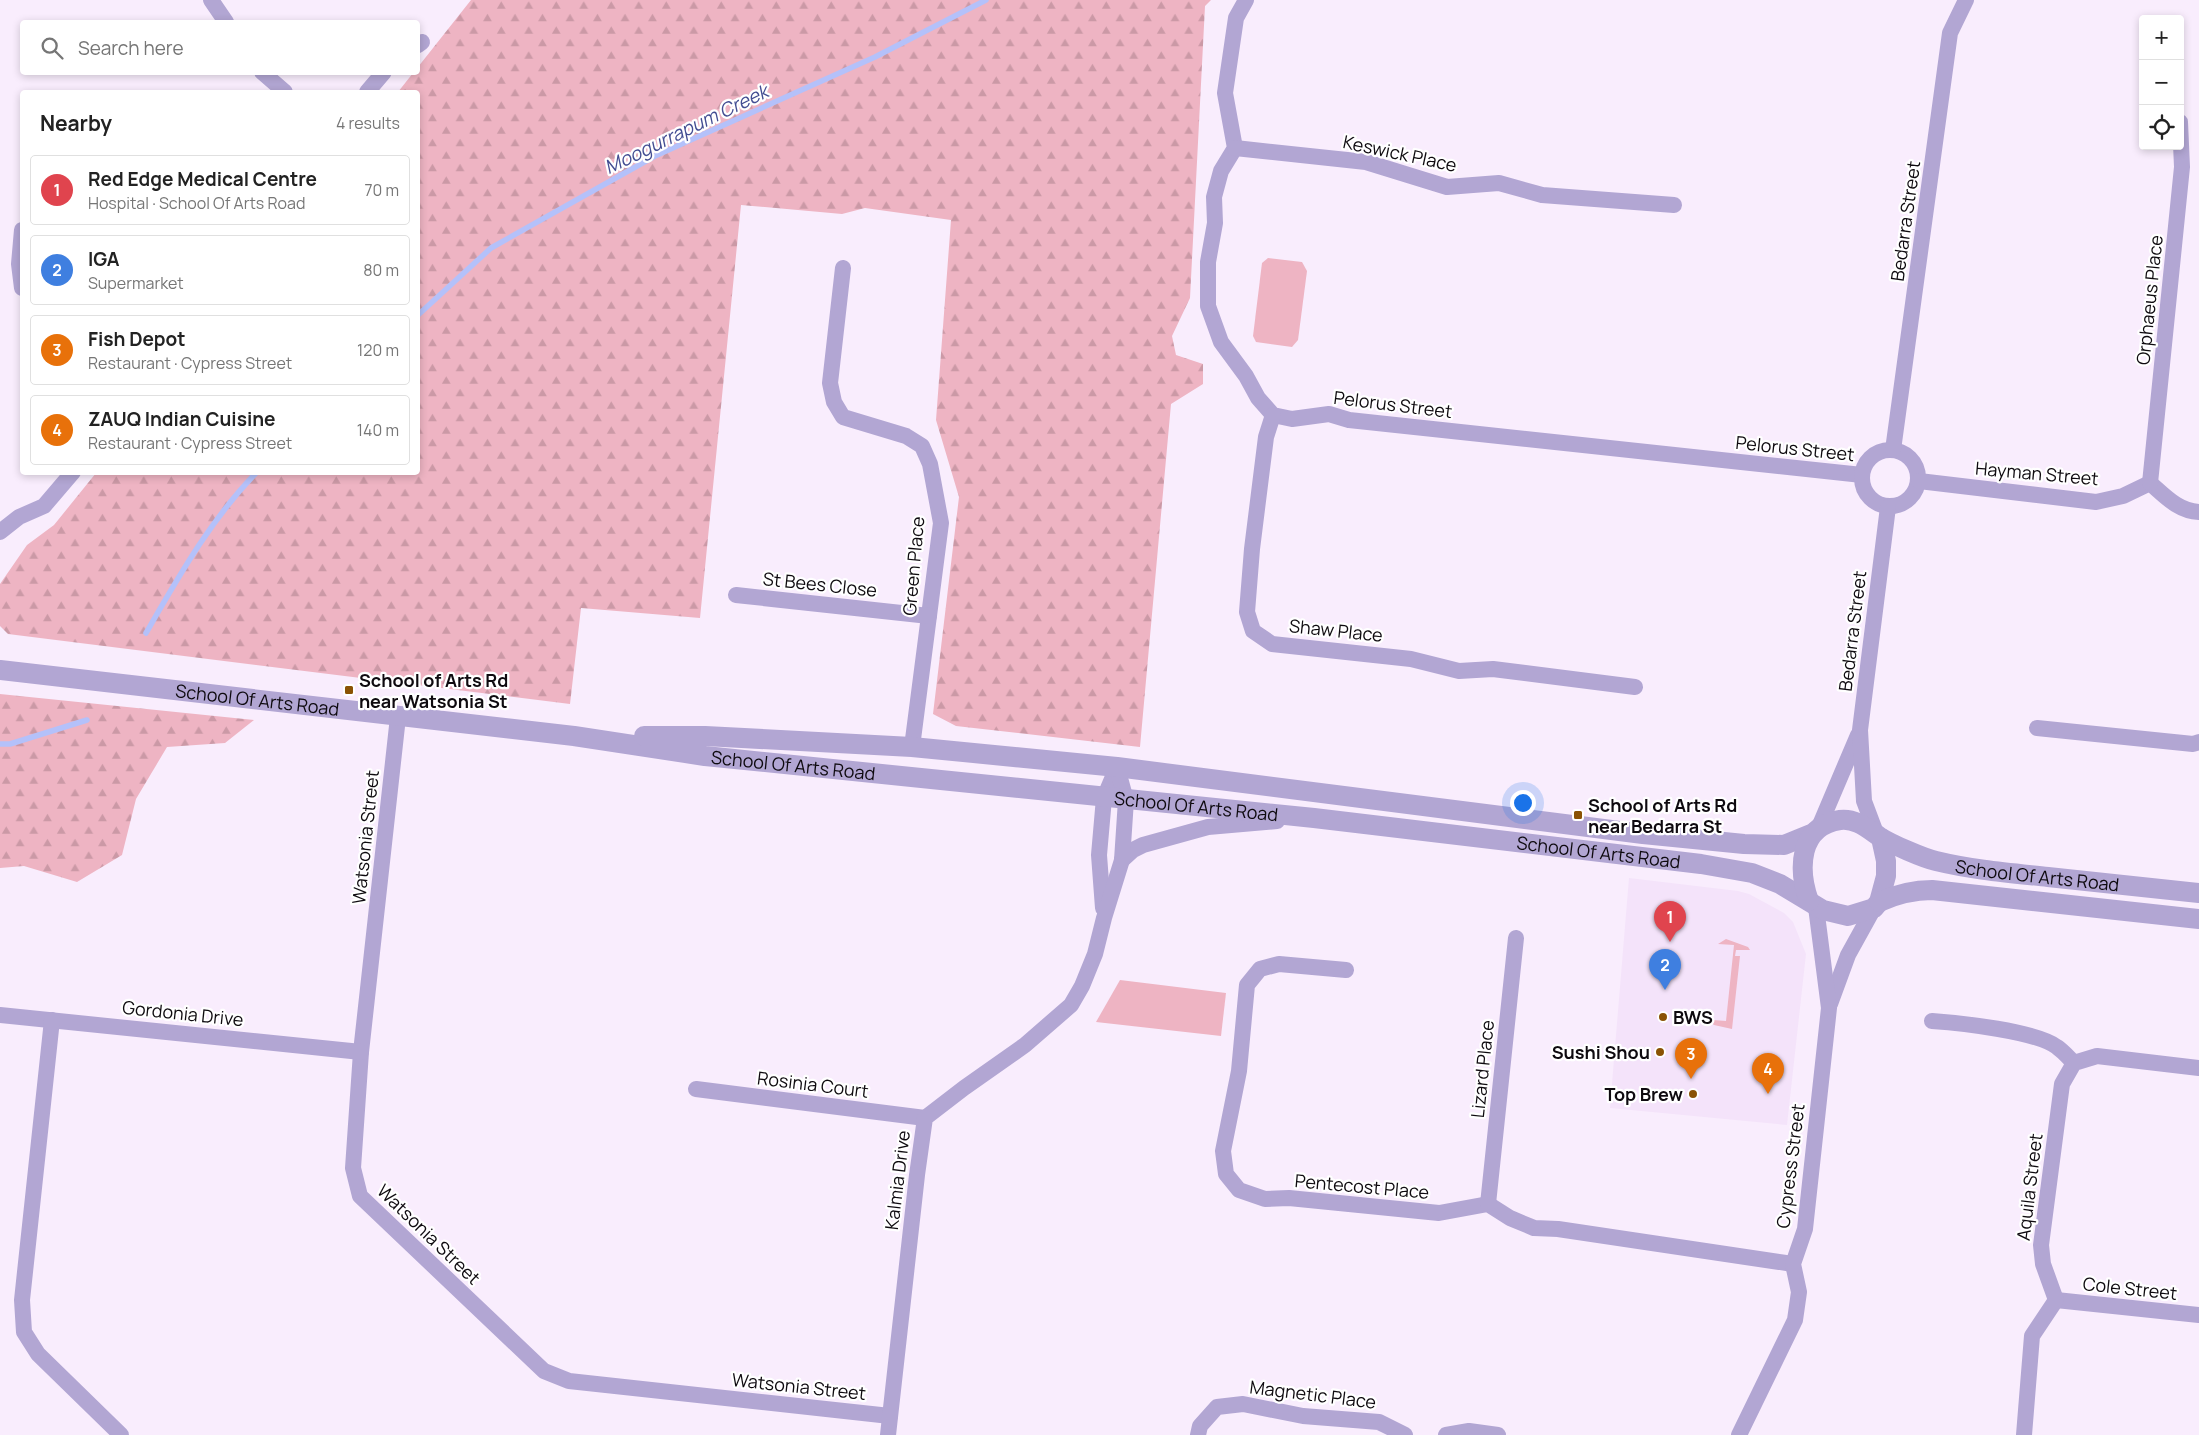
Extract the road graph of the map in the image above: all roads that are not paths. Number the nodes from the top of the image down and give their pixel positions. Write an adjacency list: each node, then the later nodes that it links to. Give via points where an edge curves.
1 (211, 0): 4 (street)
2 (1246, 0): 9 (street, via 1236,18 1225,93)
3 (1966, 0): 16 (street, Bedarra Street, via 1950,33)
4 (225, 20)
5 (265, 75): 7 (street)
6 (381, 75): 8 (street)
7 (283, 90)
8 (369, 90)
9 (1235, 148): 11 (street, Keswick Place, via 1366,162 1447,187 1499,184 1542,195); 15 (street, via 1221,171 1214,196 1208,306 1220,342)
10 (2181, 150): 20 (street, Orphaeus Place)
11 (1674, 205)
12 (20, 253): 14 (street)
13 (842, 268): 25 (street, Green Place, via 830,383 834,402 844,417 906,436 922,446 930,464 941,523)
14 (20, 272)
15 (1273, 415): 18 (street, Pelorus Street, via 1292,419 1329,414 1349,420); 27 (street, Shaw Place, via 1266,437 1252,550 1247,612 1253,631 1272,644 1411,659 1459,671 1493,669)
16 (1893, 450): 18 (street, via 1876,453 1864,466); 19 (street, via 1909,457 1915,464)
17 (70, 475): 23 (street, via 44,506 19,517)
18 (1862, 475): 21 (street, via 1862,484 1871,500)
19 (1918, 481): 20 (street, Hayman Street, via 2096,502 2123,496); 21 (street, via 1912,498)
20 (2150, 483): 22 (street, via 2172,503)
21 (1888, 507): 30 (street, Bedarra Street)
22 (2199, 512)
23 (0, 532)
24 (736, 595): 25 (street, St Bees Close)
25 (929, 616): 33 (street, Green Place)
26 (0, 670): 28 (street, School Of Arts Road)
27 (1635, 687)
28 (398, 717): 31 (street, School Of Arts Road); 52 (street, Watsonia Street)
29 (2037, 728): 32 (street, via 2193,744)
30 (1860, 730): 38 (street, Bedarra Street); 39 (street, Bedarra Street, via 1864,801)
31 (574, 736): 33 (street, School Of Arts Road, via 705,736); 35 (street, School Of Arts Road, via 705,756)
32 (2199, 742)
33 (912, 747): 34 (street, School Of Arts Road)
34 (1117, 768): 35 (street, Kalmia Drive); 36 (street, Kalmia Drive); 38 (street, School Of Arts Road, via 1708,840 1784,845)
35 (1104, 798): 36 (street, School Of Arts Road); 44 (street, Kalmia Drive, via 1099,855)
36 (1126, 800): 37 (street, School Of Arts Road); 40 (street, Kalmia Drive)
37 (1314, 818): 40 (street, via 1208,827 1143,845); 42 (street, School Of Arts Road, via 1701,864 1752,873 1780,884)
38 (1815, 830): 39 (street, via 1840,820 1851,821 1866,826); 42 (street, via 1804,856 1802,872)
39 (1879, 836): 41 (street, School Of Arts Road, via 1933,861 1977,870); 43 (street, via 1886,861 1886,876)
40 (1122, 860): 44 (street, Kalmia Drive)
41 (2199, 893)
42 (1812, 904): 43 (street, via 1835,915 1848,916); 48 (street, Cypress Street)
43 (1877, 905): 45 (street, School Of Arts Road, via 1906,892 1932,890); 48 (street, Cypress Street, via 1848,955)
44 (1104, 918): 56 (street, Kalmia Drive, via 1095,954 1071,1004 1025,1045)
45 (2199, 918)
46 (1516, 938): 57 (street, Lizard Place)
47 (1346, 970): 57 (street, Pentecost Place, via 1279,964 1260,969 1248,985 1239,1071 1224,1151 1226,1174 1239,1190 1265,1199 1289,1198 1439,1213)
48 (1829, 1008): 58 (street, Cypress Street, via 1805,1229)
49 (0, 1014): 50 (street, Gordonia Drive)
50 (52, 1020): 52 (street, Gordonia Drive); 62 (street, via 22,1300 24,1332 38,1354)
51 (1932, 1020): 53 (street, via 2042,1040 2057,1046)
52 (361, 1052): 61 (street, Watsonia Street, via 353,1168 360,1196 544,1371 569,1381)
53 (2074, 1063): 54 (street, via 2097,1056); 59 (street, Aquila Street, via 2062,1084 2041,1245 2042,1264)
54 (2199, 1068)
55 (696, 1089): 56 (street, Rosinia Court)
56 (925, 1118): 61 (street, Kalmia Drive)
57 (1488, 1204): 58 (street, via 1534,1228)
58 (1793, 1264): 68 (street, via 1799,1292 1794,1320)
59 (2056, 1300): 60 (street, Cole Street); 69 (street, via 2032,1336)
60 (2199, 1315)
61 (890, 1416): 63 (street, Kalmia Drive)
62 (121, 1435)
63 (888, 1435)
64 (1198, 1435): 65 (street, Magnetic Place, via 1200,1426 1217,1407 1243,1404 1304,1416 1379,1422)
65 (1406, 1435)
66 (1446, 1435): 67 (street, via 1469,1431)
67 (1498, 1435)
68 (1739, 1435)
69 (2024, 1435)

